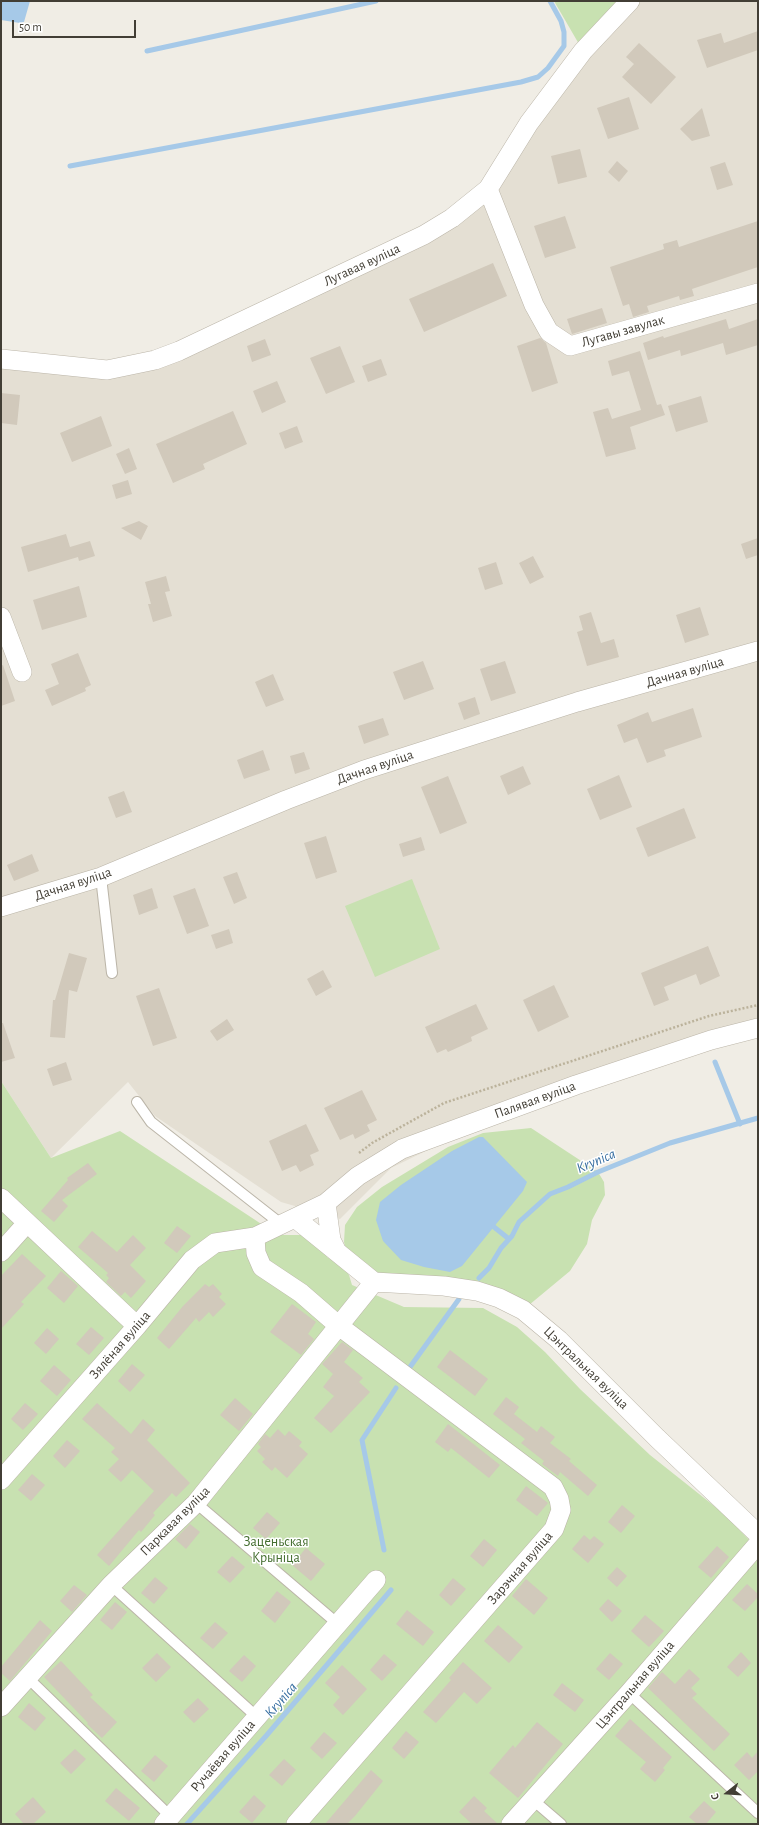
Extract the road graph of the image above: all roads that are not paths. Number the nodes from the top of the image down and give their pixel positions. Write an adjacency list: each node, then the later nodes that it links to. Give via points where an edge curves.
1 (630, 1): 2 (street, Лугавая вуліца, via 582,51 529,124)
2 (488, 190): 3 (street, Лугавы завулак, via 534,305 549,332 570,346); 4 (street, Лугавая вуліца, via 452,218 424,235 161,358 107,370)
3 (758, 293)
4 (1, 359)
5 (1, 617): 7 (street)
6 (758, 651): 8 (street, Дачная вуліца, via 577,702 364,770)
7 (22, 672)
8 (100, 877): 9 (street, Дачная вуліца); 10 (lane)
9 (1, 907)
10 (112, 973)
11 (758, 1028): 14 (street, Палявая вуліца, via 711,1040 584,1082 402,1149 358,1176)
12 (137, 1102): 15 (lane, via 151,1122)
13 (1, 1198): 16 (street)
14 (326, 1203): 15 (street, Палявая вуліца); 19 (street, via 331,1240)
15 (288, 1221): 17 (street, Зялёная вуліца); 19 (street)
16 (27, 1223): 18 (street); 21 (street)
17 (255, 1237): 21 (street, Зялёная вуліца, via 215,1244 192,1260); 22 (street, via 256,1253 262,1267 301,1294)
18 (1, 1252)
19 (337, 1252): 20 (street)
20 (374, 1282): 22 (street); 25 (street, Цэнтральная вуліца, via 444,1286 477,1291 500,1298 523,1310 559,1340)
21 (137, 1326): 23 (street, Зялёная вуліца)
22 (339, 1326): 24 (street, Паркавая вуліца); 37 (street, Зарэчная вуліца, via 553,1487 560,1499 561,1510 554,1529)
23 (1, 1480)
24 (196, 1503): 28 (street, Паркавая вуліца); 29 (lane)
25 (758, 1534)
26 (758, 1544): 31 (street, Цэнтральная вуліца)
27 (376, 1580): 29 (street, Ручаёвая вуліца)
28 (111, 1585): 30 (street, Паркавая вуліца); 33 (lane)
29 (338, 1624): 33 (street, Ручаёвая вуліца)
30 (28, 1678): 32 (street, Паркавая вуліца); 36 (lane)
31 (629, 1693): 34 (street, Цэнтральная вуліца); 35 (lane)
32 (1, 1707)
33 (256, 1717): 36 (street, Ручаёвая вуліца)
34 (533, 1800): 38 (street, Цэнтральная вуліца); 39 (lane)
35 (758, 1813)
36 (167, 1820)
37 (296, 1824)
38 (511, 1824)
39 (561, 1824)

